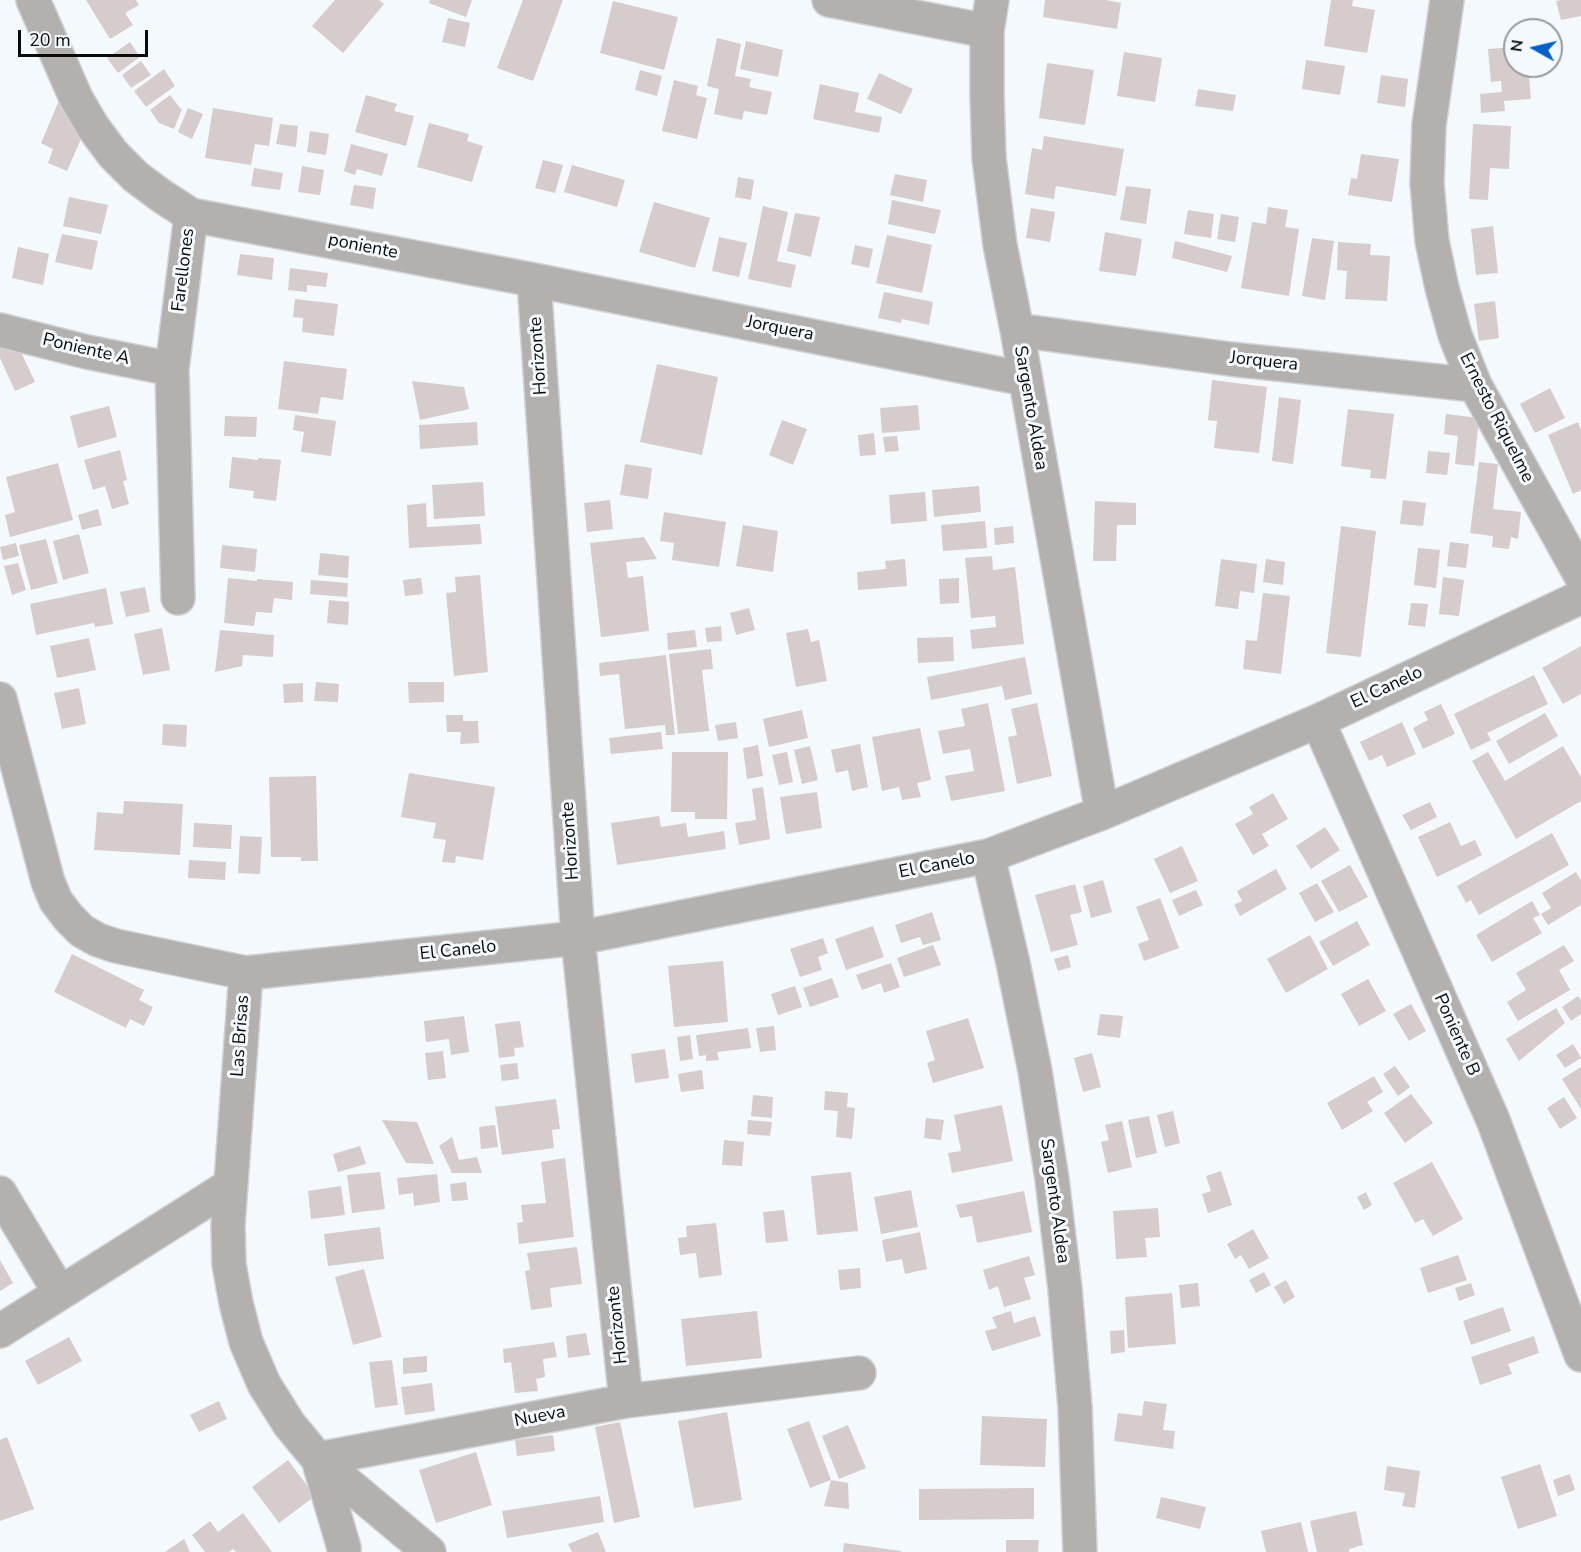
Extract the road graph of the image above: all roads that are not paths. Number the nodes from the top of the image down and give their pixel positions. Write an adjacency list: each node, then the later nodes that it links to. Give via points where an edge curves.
1 (33, 0): 5 (street, Farellones, via 93,127 136,177)
2 (829, 0): 4 (street)
3 (1447, 0): 11 (street, Ernesto Riquelme, via 1429,125 1427,183 1432,242 1442,288)
4 (990, 15): 8 (street, Sargento Aldea, via 989,158 1000,245)
5 (191, 214): 6 (street, poniente); 9 (street, Farellones)
6 (534, 280): 10 (street, Jorquera); 19 (street, Horizonte)
7 (0, 330): 9 (street, Poniente A)
8 (1017, 330): 10 (street, Sargento Aldea); 11 (street, Jorquera, via 1230,359)
9 (172, 369): 14 (street, Farellones)
10 (1025, 379): 17 (street, Sargento Aldea)
11 (1475, 385): 12 (street, Ernesto Riquelme)
12 (1581, 576)
13 (1581, 597): 16 (street, El Canelo)
14 (178, 598)
15 (0, 699): 20 (street, Las Brisas, via 48,882 69,918 82,931 116,946)
16 (1318, 721): 17 (street, El Canelo); 25 (street, Poniente B, via 1493,1120)
17 (1102, 813): 18 (street, El Canelo)
18 (988, 856): 19 (street, El Canelo); 31 (street, Sargento Aldea, via 1035,1071 1052,1179 1075,1407)
19 (578, 938): 20 (street, El Canelo); 27 (street, Horizonte)
20 (246, 974): 21 (street, Las Brisas)
21 (231, 1185): 23 (street); 28 (street, Las Brisas, via 230,1264 246,1342 270,1394)
22 (0, 1193): 23 (street)
23 (60, 1293): 24 (street)
24 (0, 1331)
25 (1581, 1355)
26 (859, 1373): 27 (street, Nueva)
27 (626, 1401): 28 (street, Nueva)
28 (318, 1459): 29 (street); 30 (street)
29 (344, 1552)
30 (429, 1552)
31 (1080, 1552)

